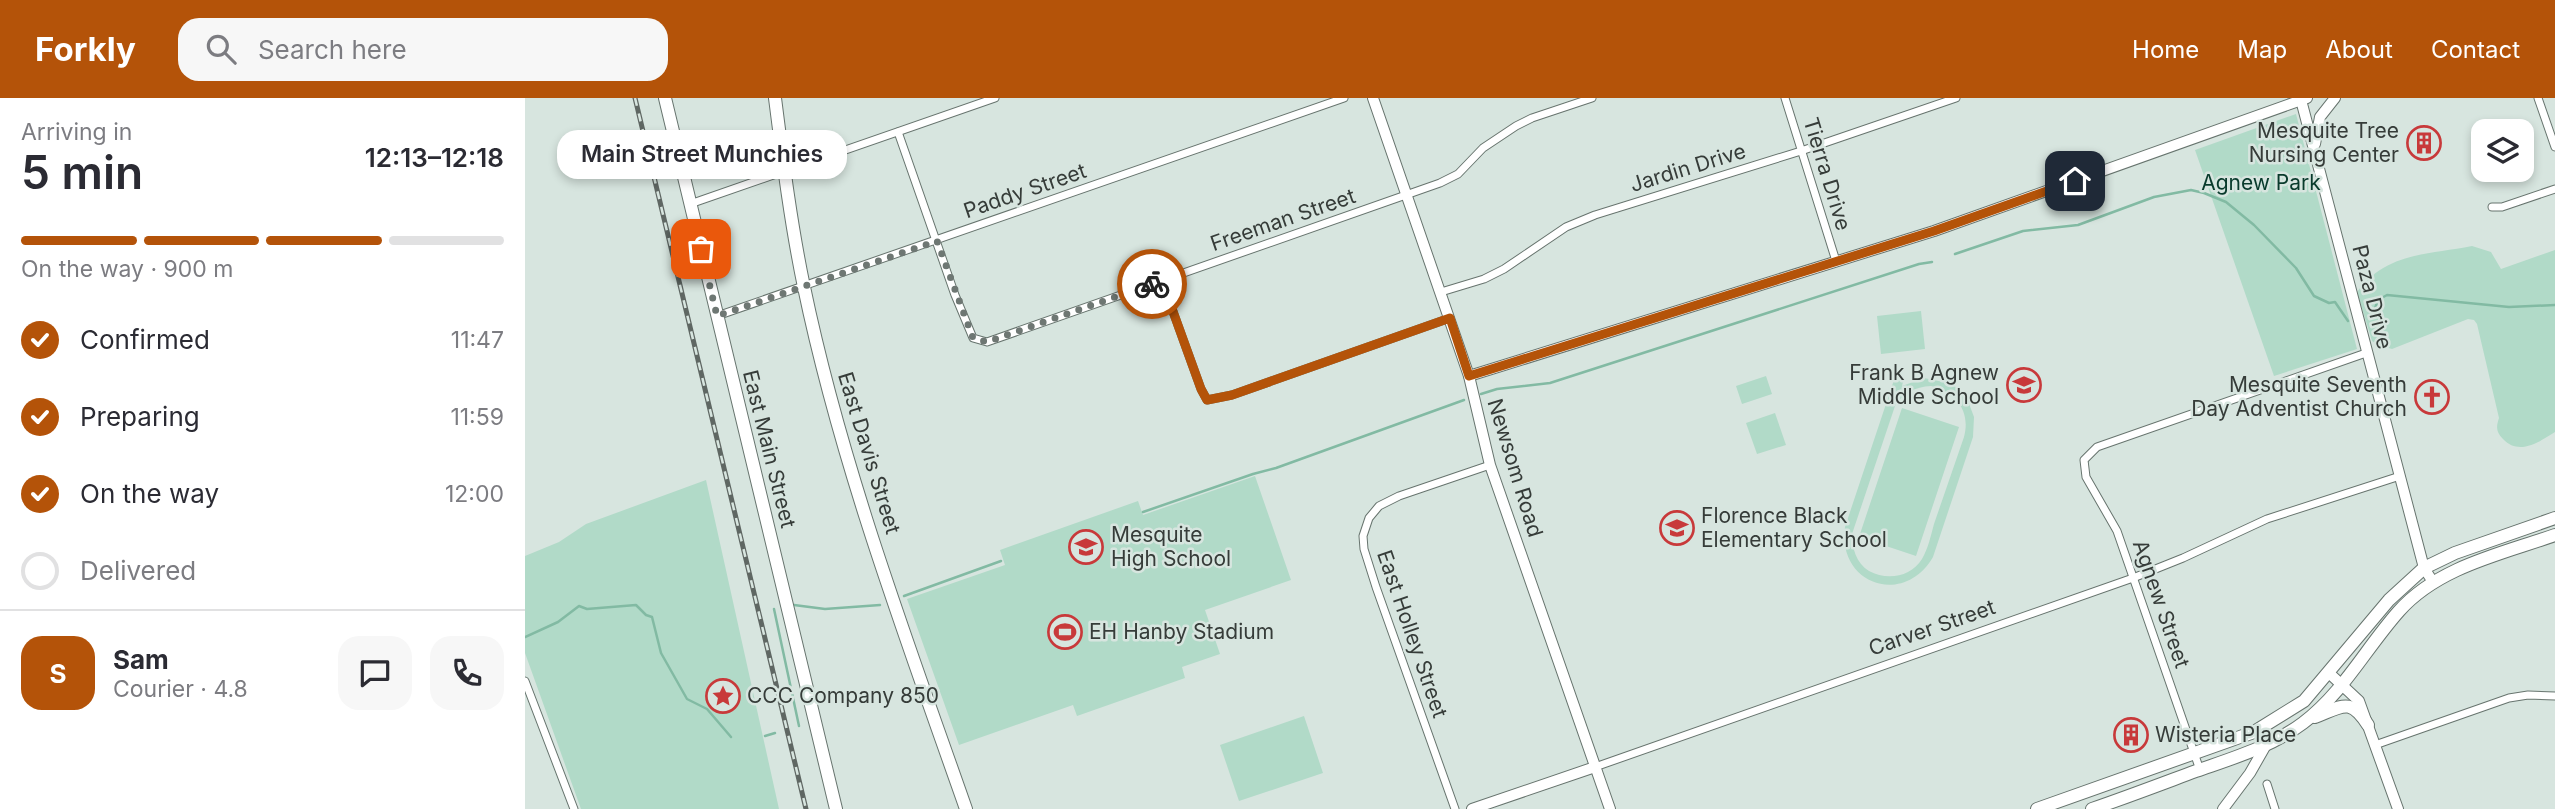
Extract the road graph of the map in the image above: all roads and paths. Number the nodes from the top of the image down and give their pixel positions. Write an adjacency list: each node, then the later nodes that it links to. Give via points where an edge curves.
1 (666, 98): 19 (main road, East Main Street)
2 (775, 98): 16 (main road, East Davis Street)
3 (995, 98): 12 (street)
4 (1344, 98): 21 (street, Paddy Street)
5 (1373, 98): 18 (street, Newsom Road)
6 (1592, 98): 18 (street, Freeman Street, via 1524,122 1483,148 1458,174)
7 (1785, 98): 14 (street, Tierra Drive)
8 (1956, 98): 14 (street, Jardin Drive)
9 (2335, 98): 15 (street, via 2320,117)
10 (2538, 98): 13 (street)
11 (2304, 99): 15 (street, Paza Drive); 22 (street, via 1934,231)
12 (898, 132): 16 (street); 21 (street)
13 (2555, 147)
14 (1801, 151): 22 (street, Tierra Drive); 25 (street, Jardin Drive, via 1566,226 1504,269)
15 (2315, 154): 28 (street, Paza Drive)
16 (784, 172): 19 (street); 24 (main road, East Davis Street)
17 (2555, 189): 20 (street)
18 (1407, 195): 23 (street, Freeman Street); 25 (street, Newsom Road)
19 (690, 204): 26 (main road, East Main Street)
20 (2491, 207)
21 (937, 241): 23 (street, Freeman Street, via 973,338 987,342); 24 (street, Paddy Street)
22 (1836, 261): 29 (street)
23 (1162, 281): 27 (street, via 1207,400)
24 (804, 287): 26 (street, Paddy Street); 56 (main road, East Davis Street, via 846,450)
25 (1441, 292): 27 (street, Newsom Road)
26 (717, 316): 58 (main road, East Main Street)
27 (1450, 318): 29 (street, Newsom Road)
28 (2366, 353): 31 (street, Paza Drive); 37 (street, Agnew Street, via 2097,447 2087,455 2085,477 2114,523)
29 (1469, 376): 30 (street, Newsom Road)
30 (1490, 465): 50 (street, Newsom Road); 59 (street, East Holley Street, via 1379,506 1363,536 1376,587)
31 (2400, 476): 36 (street, Paza Drive); 37 (street, Carver Street, via 2267,519)
32 (2555, 518): 33 (main road)
33 (2530, 527): 35 (main road); 36 (main road)
34 (2555, 536): 35 (main road)
35 (2535, 542): 38 (main road)
36 (2424, 568): 38 (street, Paza Drive); 39 (main road, via 2389,600)
37 (2133, 578): 48 (street, Agnew Street); 50 (street, Carver Street)
38 (2433, 582): 41 (main road, via 2401,609)
39 (2329, 673): 41 (street); 43 (main road)
40 (525, 681): 57 (street)
41 (2343, 685): 44 (main road); 45 (street, via 2359,701)
42 (2555, 696): 47 (street, via 2509,698)
43 (2304, 701): 46 (main road, via 2267,735); 48 (main road, via 2254,732)
44 (2302, 724): 45 (main road, via 2349,707 2359,710); 46 (main road)
45 (2368, 725): 47 (street)
46 (2266, 745): 49 (main road); 52 (street)
47 (2375, 745): 66 (street)
48 (2194, 754): 51 (street, Agnew Street); 54 (main road)
49 (2232, 758): 51 (main road); 52 (street)
50 (1595, 767): 60 (street, Carver Street); 61 (street, Newsom Road)
51 (2200, 770): 55 (main road)
52 (2244, 781): 64 (street)
53 (2267, 784): 65 (street)
54 (2103, 786): 55 (main road); 62 (main road)
55 (2109, 803): 63 (main road)
56 (964, 808)
57 (574, 809)
58 (836, 809)
59 (1455, 809)
60 (1472, 809)
61 (1609, 809)
62 (2036, 809)
63 (2092, 809)
64 (2223, 809)
65 (2275, 809)
66 (2397, 809)

